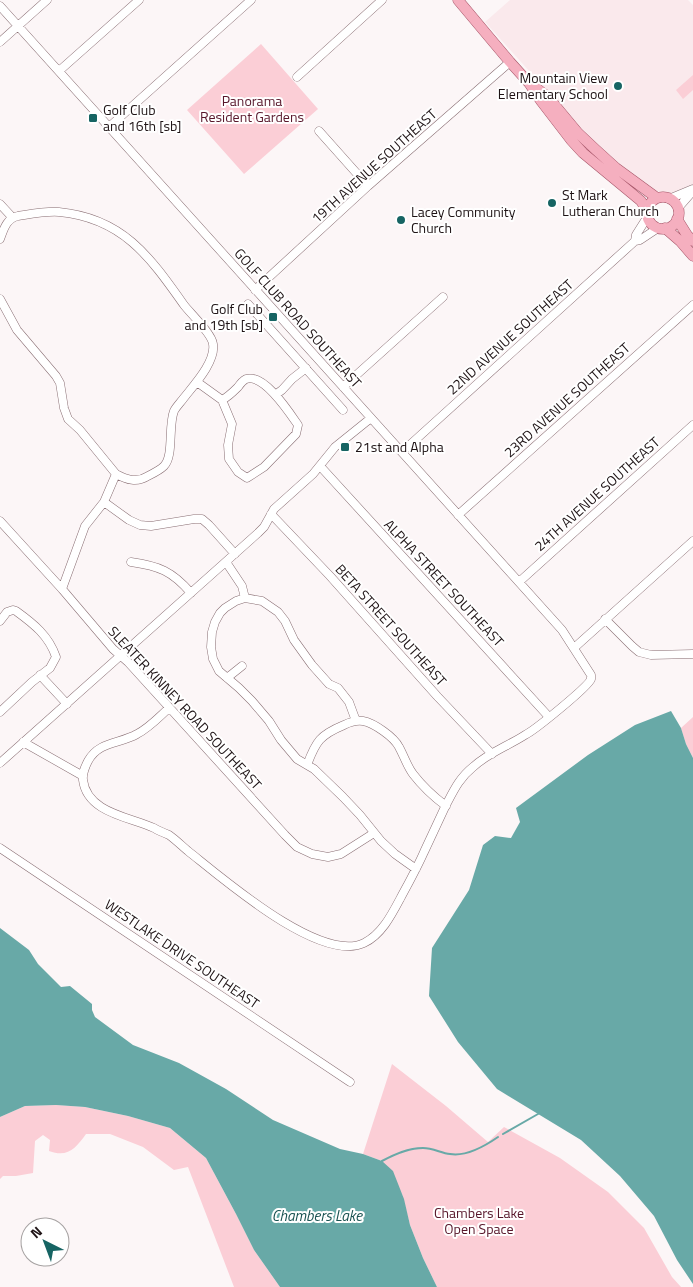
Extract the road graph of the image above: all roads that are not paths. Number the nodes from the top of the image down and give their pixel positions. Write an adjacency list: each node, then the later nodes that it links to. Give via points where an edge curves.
1 (47, 0): 7 (street)
2 (139, 0): 10 (street)
3 (251, 0): 13 (street)
4 (382, 0): 11 (street)
5 (461, 1): 9 (main road)
6 (0, 6): 7 (street, GOLF CLUB ROAD SOUTHEAST)
7 (18, 26): 8 (street); 10 (street, GOLF CLUB ROAD SOUTHEAST)
8 (0, 42)
9 (510, 62): 12 (main road); 15 (street, 19TH AVENUE SOUTHEAST)
10 (59, 71): 13 (street, GOLF CLUB ROAD SOUTHEAST)
11 (296, 77)
12 (529, 83): 17 (main road, via 548,97 578,133 616,168); 21 (main road, via 571,140 641,200)
13 (109, 127): 29 (street, GOLF CLUB ROAD SOUTHEAST)
14 (319, 131): 15 (street)
15 (368, 186): 29 (street, 19TH AVENUE SOUTHEAST)
16 (693, 190): 18 (street); 20 (street)
17 (657, 198): 18 (main road); 21 (main road, via 651,203)
18 (669, 199): 20 (main road)
19 (0, 204): 22 (street)
20 (678, 208): 23 (main road)
21 (648, 214): 24 (main road, via 650,221); 26 (street, 22ND AVENUE SOUTHEAST)
22 (12, 218): 25 (street, via 5,225); 35 (street, via 57,212 77,215 100,221 131,240 169,283 213,342 209,365)
23 (677, 219): 24 (main road, via 670,227); 27 (main road)
24 (661, 228): 26 (street, 22ND AVENUE SOUTHEAST); 28 (main road, via 680,240)
25 (0, 239)
26 (635, 241): 42 (street, 22ND AVENUE SOUTHEAST)
27 (693, 241)
28 (693, 256)
29 (256, 290): 36 (street, GOLF CLUB ROAD SOUTHEAST)
30 (444, 297): 36 (street)
31 (0, 299): 44 (street, via 17,330 60,383 68,419)
32 (248, 304): 34 (street)
33 (693, 304): 47 (street, 23RD AVENUE SOUTHEAST)
34 (306, 368): 37 (street); 39 (street)
35 (197, 382): 38 (street); 44 (street, via 174,410 166,464 158,471 133,481)
36 (343, 387): 40 (street, GOLF CLUB ROAD SOUTHEAST)
37 (275, 395): 38 (street, via 267,386 248,378); 38 (street, via 298,425 296,434 247,478 229,459 232,424)
38 (222, 400)
39 (343, 410)
40 (371, 418): 42 (street, GOLF CLUB ROAD SOUTHEAST); 43 (street, via 335,447)
41 (693, 425): 53 (street, 24TH AVENUE SOUTHEAST)
42 (402, 452): 47 (street, GOLF CLUB ROAD SOUTHEAST)
43 (320, 466): 46 (street); 68 (street, ALPHA STREET SOUTHEAST)
44 (116, 474): 45 (street)
45 (104, 502): 50 (street, via 140,525 202,519); 54 (street, via 85,526)
46 (271, 514): 50 (street, via 264,527); 71 (street, BETA STREET SOUTHEAST)
47 (458, 515): 53 (street, GOLF CLUB ROAD SOUTHEAST)
48 (0, 521): 54 (street, SLEATER KINNEY ROAD SOUTHEAST, via 4,531)
49 (693, 541): 57 (street)
50 (235, 554): 52 (street)
51 (131, 562): 55 (street, via 167,571)
52 (226, 562): 55 (street); 56 (street, via 242,586)
53 (519, 582): 59 (street, GOLF CLUB ROAD SOUTHEAST)
54 (62, 589): 61 (street, SLEATER KINNEY ROAD SOUTHEAST)
55 (191, 593): 61 (street)
56 (245, 598): 64 (street, via 220,613 212,632 213,659); 69 (street, via 262,601 278,612 307,660 349,702)
57 (605, 619): 59 (street); 60 (street, via 639,652 651,655)
58 (0, 621): 63 (street, via 13,610 42,633 52,646 56,657 50,668)
59 (574, 648): 68 (street, GOLF CLUB ROAD SOUTHEAST, via 591,680)
60 (693, 654)
61 (120, 657): 65 (street); 66 (street, SLEATER KINNEY ROAD SOUTHEAST)
62 (242, 666): 64 (street)
63 (40, 675): 65 (street); 67 (street)
64 (227, 678): 73 (street, via 252,701 281,740)
65 (67, 704): 70 (street)
66 (169, 708): 74 (street, via 137,734 98,749 91,756); 76 (street, SLEATER KINNEY ROAD SOUTHEAST, via 297,847 328,857 341,854)
67 (0, 712)
68 (549, 717): 71 (street, via 525,736)
69 (356, 721): 73 (street, via 325,734); 75 (street, via 363,721 393,738 412,773 430,794)
70 (23, 742): 72 (street); 74 (street)
71 (492, 754): 75 (street, via 463,776)
72 (0, 764)
73 (306, 764): 76 (street, via 343,797)
74 (83, 776): 78 (street, via 86,790 101,808 169,836 254,903 314,939 338,946 362,944 374,937 395,908)
75 (446, 806): 78 (street)
76 (374, 833): 78 (street)
77 (0, 848): 79 (street, WESTLAKE DRIVE SOUTHEAST)
78 (416, 869)
79 (350, 1082)

